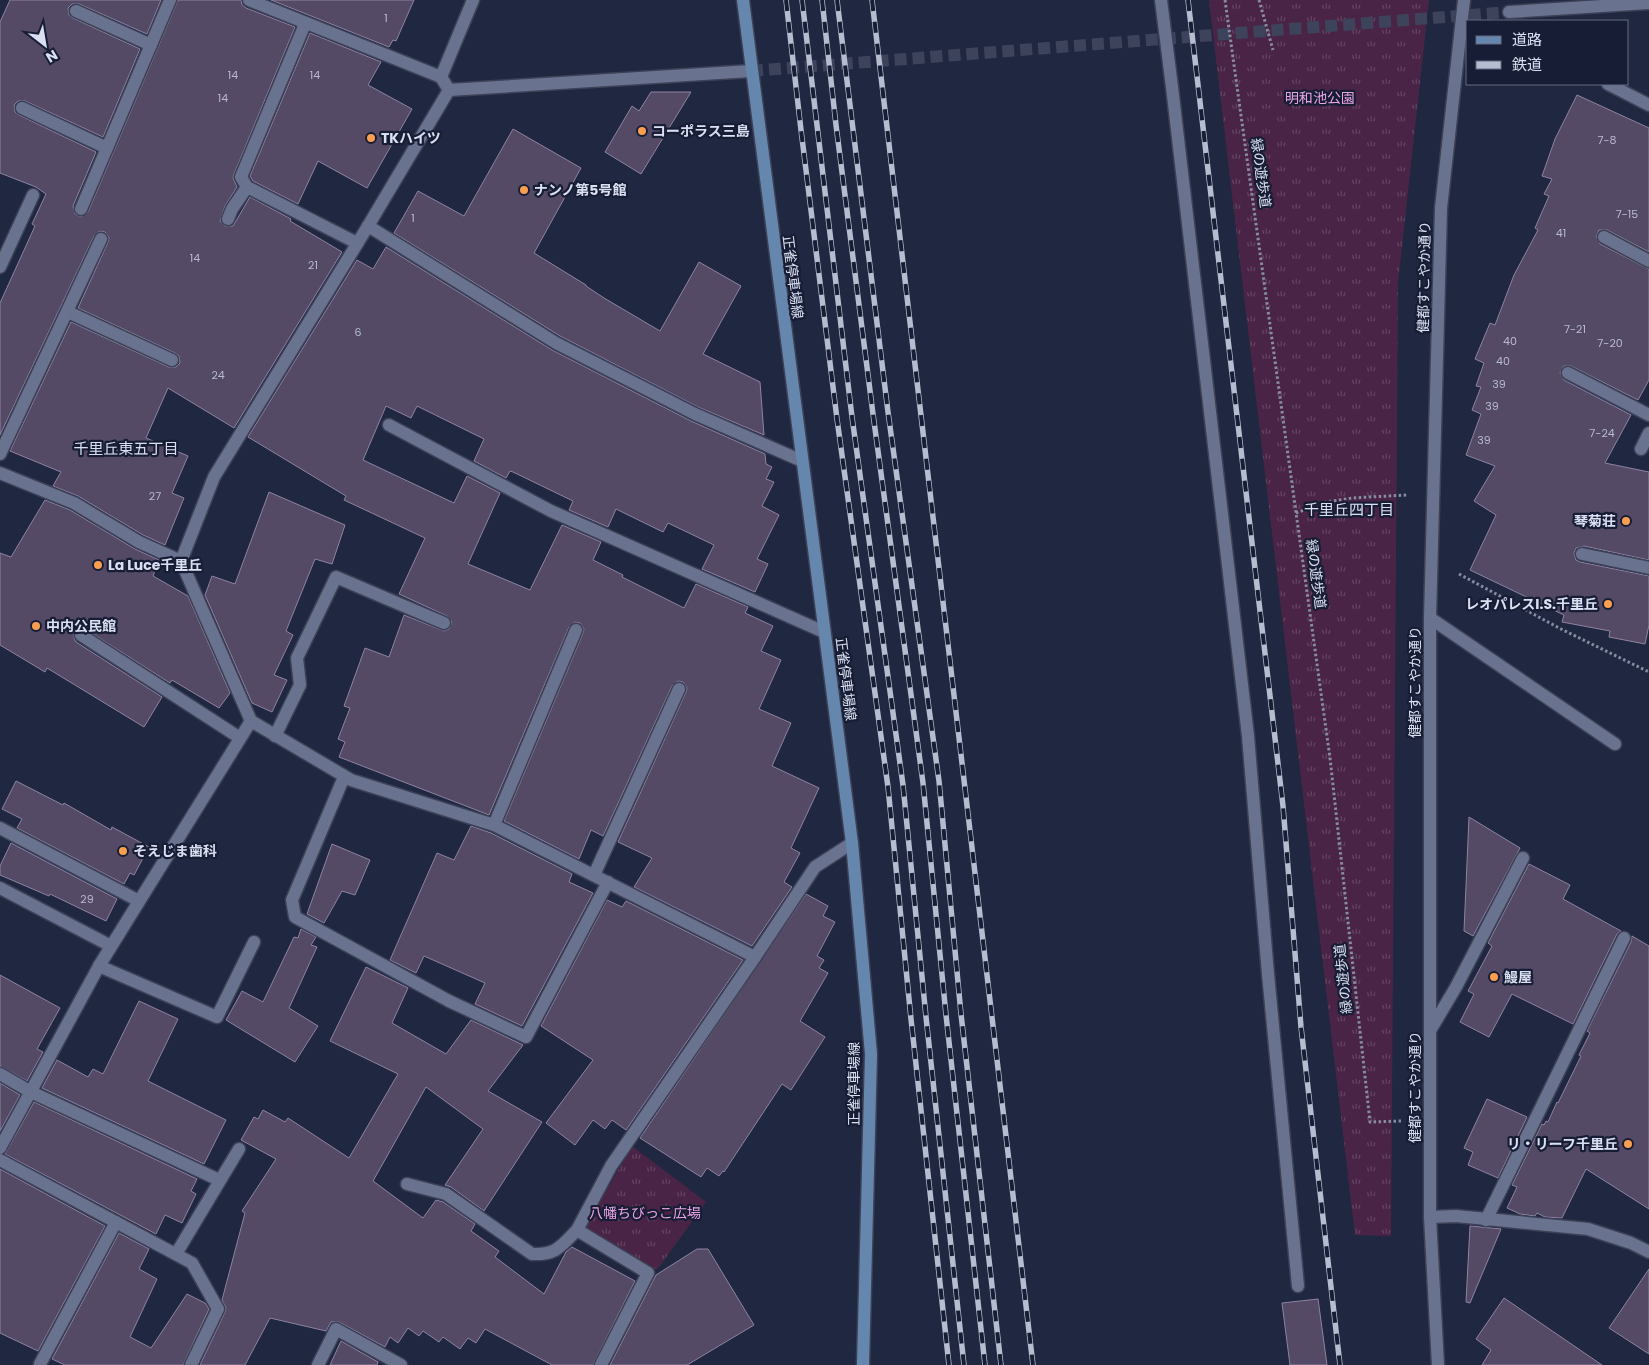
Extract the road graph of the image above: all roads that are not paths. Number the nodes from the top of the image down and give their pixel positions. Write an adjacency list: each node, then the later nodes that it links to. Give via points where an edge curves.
1 (170, 0): 11 (street)
2 (249, 0): 10 (street)
3 (473, 0): 13 (street)
4 (743, 0): 12 (main road, 正雀停車場線)
5 (1160, 0): 80 (street, via 1248,736)
6 (1464, 0): 42 (street, 健都すこやか通り, via 1441,208)
7 (1649, 3): 9 (street)
8 (76, 11): 11 (street)
9 (1508, 12)
10 (305, 24): 13 (street); 19 (street, via 241,177)
11 (151, 45): 18 (street)
12 (751, 71): 15 (street); 37 (main road, 正雀停車場線)
13 (441, 77): 15 (street)
14 (1610, 85): 16 (street)
15 (448, 90): 23 (street)
16 (1649, 105)
17 (22, 108): 18 (street)
18 (107, 148): 21 (street)
19 (247, 187): 22 (street); 26 (street)
20 (33, 195): 28 (street)
21 (81, 209)
22 (228, 219)
23 (368, 226): 26 (street); 37 (street, via 556,344 694,414)
24 (1604, 237): 27 (street)
25 (101, 239): 29 (street)
26 (357, 243): 40 (street, via 214,477)
27 (1649, 261)
28 (0, 267)
29 (68, 312): 30 (street); 36 (street)
30 (172, 360)
31 (1568, 373): 32 (street)
32 (1649, 415)
33 (389, 425): 45 (street, via 551,512)
34 (1649, 433): 35 (street)
35 (1641, 449)
36 (0, 454)
37 (802, 461): 45 (main road, 正雀停車場線)
38 (0, 473): 40 (street, via 74,503 139,542)
39 (1582, 554): 41 (street)
40 (181, 561): 48 (street)
41 (1649, 568)
42 (1430, 618): 51 (street); 66 (street, 健都すこやか通り)
43 (444, 623): 49 (street, via 336,577 297,658 300,685)
44 (576, 630): 53 (street)
45 (824, 632): 55 (main road, 正雀停車場線)
46 (81, 634): 50 (street)
47 (679, 689): 57 (street)
48 (251, 721): 49 (street); 50 (street)
49 (275, 736): 52 (street)
50 (240, 738): 60 (street)
51 (1614, 744)
52 (344, 776): 53 (street); 58 (street, via 292,900 296,917 449,1001 526,1036)
53 (494, 825): 57 (street)
54 (0, 828): 60 (street)
55 (852, 843): 64 (street, via 815,867); 86 (main road, 正雀停車場線, via 871,1054)
56 (1523, 858): 66 (street, via 1456,987)
57 (594, 875): 58 (street)
58 (608, 882): 64 (street)
59 (0, 888): 63 (street)
60 (139, 901): 63 (street)
61 (1624, 938): 75 (street)
62 (254, 942): 65 (street, via 217,1017)
63 (111, 946): 65 (street)
64 (755, 956): 77 (street, via 611,1166)
65 (98, 966): 68 (street)
66 (1430, 1029): 74 (street, 健都すこやか通り)
67 (0, 1074): 68 (street)
68 (30, 1092): 69 (street); 72 (street)
69 (0, 1148)
70 (239, 1149): 72 (street)
71 (0, 1160): 76 (street)
72 (219, 1180): 79 (street)
73 (407, 1184): 77 (street, via 446,1194 532,1254 556,1250)
74 (1430, 1217): 75 (street); 87 (street, 健都すこやか通り)
75 (1486, 1220): 78 (street, via 1588,1229 1631,1242)
76 (116, 1222): 79 (street); 81 (street)
77 (577, 1230): 85 (street, via 648,1273)
78 (1649, 1252)
79 (176, 1254): 82 (street, via 192,1263 218,1309)
80 (1298, 1286)
81 (40, 1364)
82 (191, 1365)
83 (318, 1365): 84 (street, via 336,1329)
84 (401, 1365)
85 (601, 1365)
86 (863, 1365)
87 (1438, 1365)

